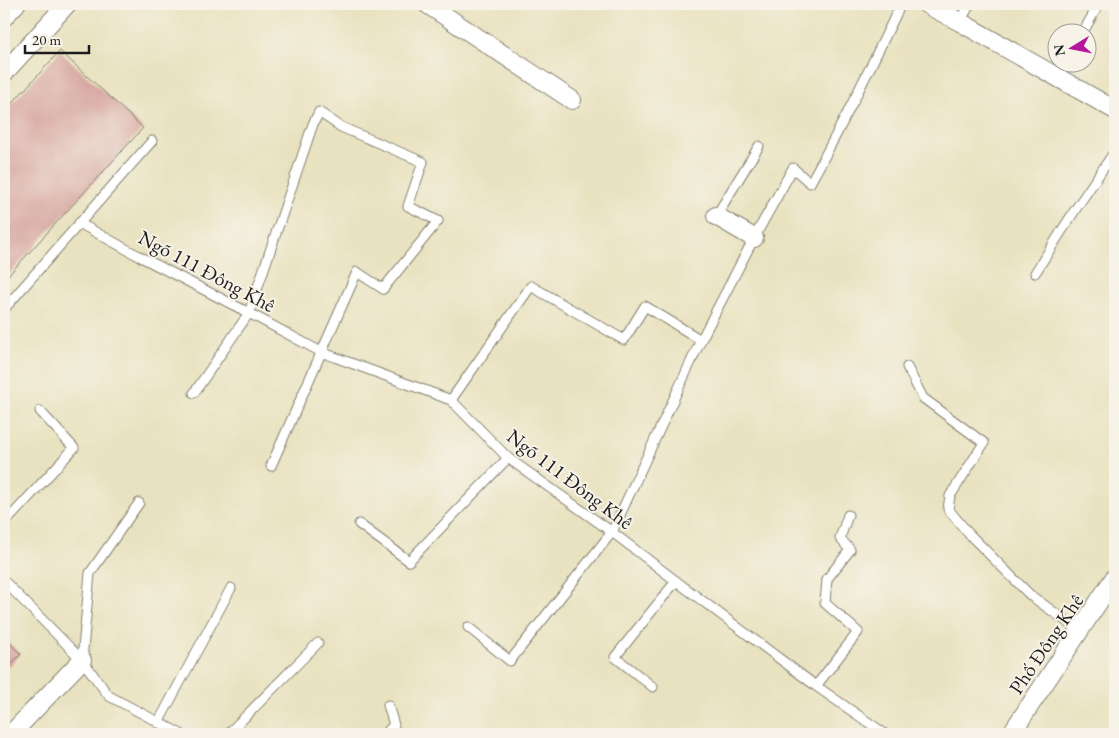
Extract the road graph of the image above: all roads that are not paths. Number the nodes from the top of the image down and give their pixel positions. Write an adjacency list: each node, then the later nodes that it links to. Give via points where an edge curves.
1 (16, 4): 8 (street)
2 (68, 4): 13 (street)
3 (427, 4): 14 (street)
4 (901, 4): 21 (lane, via 810,184 793,168)
5 (926, 4): 9 (street)
6 (970, 4): 9 (lane)
7 (1099, 4): 10 (lane)
8 (4, 17)
9 (960, 22): 11 (street)
10 (1089, 22)
11 (1046, 63)
12 (1064, 72): 15 (street)
13 (4, 73)
14 (572, 100)
15 (1115, 110)
16 (152, 141): 20 (lane)
17 (759, 146): 19 (lane)
18 (1115, 151): 22 (lane)
19 (716, 216): 21 (street)
20 (79, 223): 23 (lane); 24 (lane, Ngõ 111 Đông Khê)
21 (754, 238): 25 (lane)
22 (1035, 273)
23 (4, 308)
24 (249, 313): 26 (lane, Ngõ 111 Đông Khê); 26 (lane, via 319,112 341,127 423,162 408,206 438,221 383,289 357,272); 28 (lane)
25 (701, 340): 29 (lane, via 645,306 624,340 531,286); 37 (lane)
26 (321, 352): 29 (lane, Ngõ 111 Đông Khê); 32 (lane)
27 (907, 367): 43 (lane, via 923,398 984,443 950,496 948,509 968,534 1030,595)
28 (194, 393)
29 (451, 400): 31 (lane, Ngõ 111 Đông Khê)
30 (40, 411): 35 (lane, via 74,448)
31 (508, 458): 36 (lane, via 409,561); 37 (lane, Ngõ 111 Đông Khê)
32 (271, 466)
33 (139, 503): 45 (lane, via 90,573)
34 (848, 515): 46 (lane, via 840,538 850,550 827,580 825,603 858,632)
35 (4, 524)
36 (359, 524)
37 (612, 532): 40 (lane, Ngõ 111 Đông Khê); 42 (lane, via 510,661)
38 (1115, 577): 43 (street, Phố Đông Khê)
39 (4, 581): 45 (lane)
40 (676, 581): 46 (lane, Ngõ 111 Đông Khê); 47 (lane, via 615,657)
41 (231, 588): 49 (lane)
42 (468, 627)
43 (1080, 631): 55 (street, Phố Đông Khê)
44 (318, 643): 52 (lane)
45 (82, 660): 49 (lane, via 109,696); 50 (street)
46 (816, 686): 54 (lane, Ngõ 111 Đông Khê)
47 (654, 687)
48 (388, 705): 53 (lane, via 394,725)
49 (158, 723): 51 (lane)
50 (11, 734)
51 (180, 734)
52 (228, 734)
53 (386, 734)
54 (885, 734)
55 (1011, 734)

